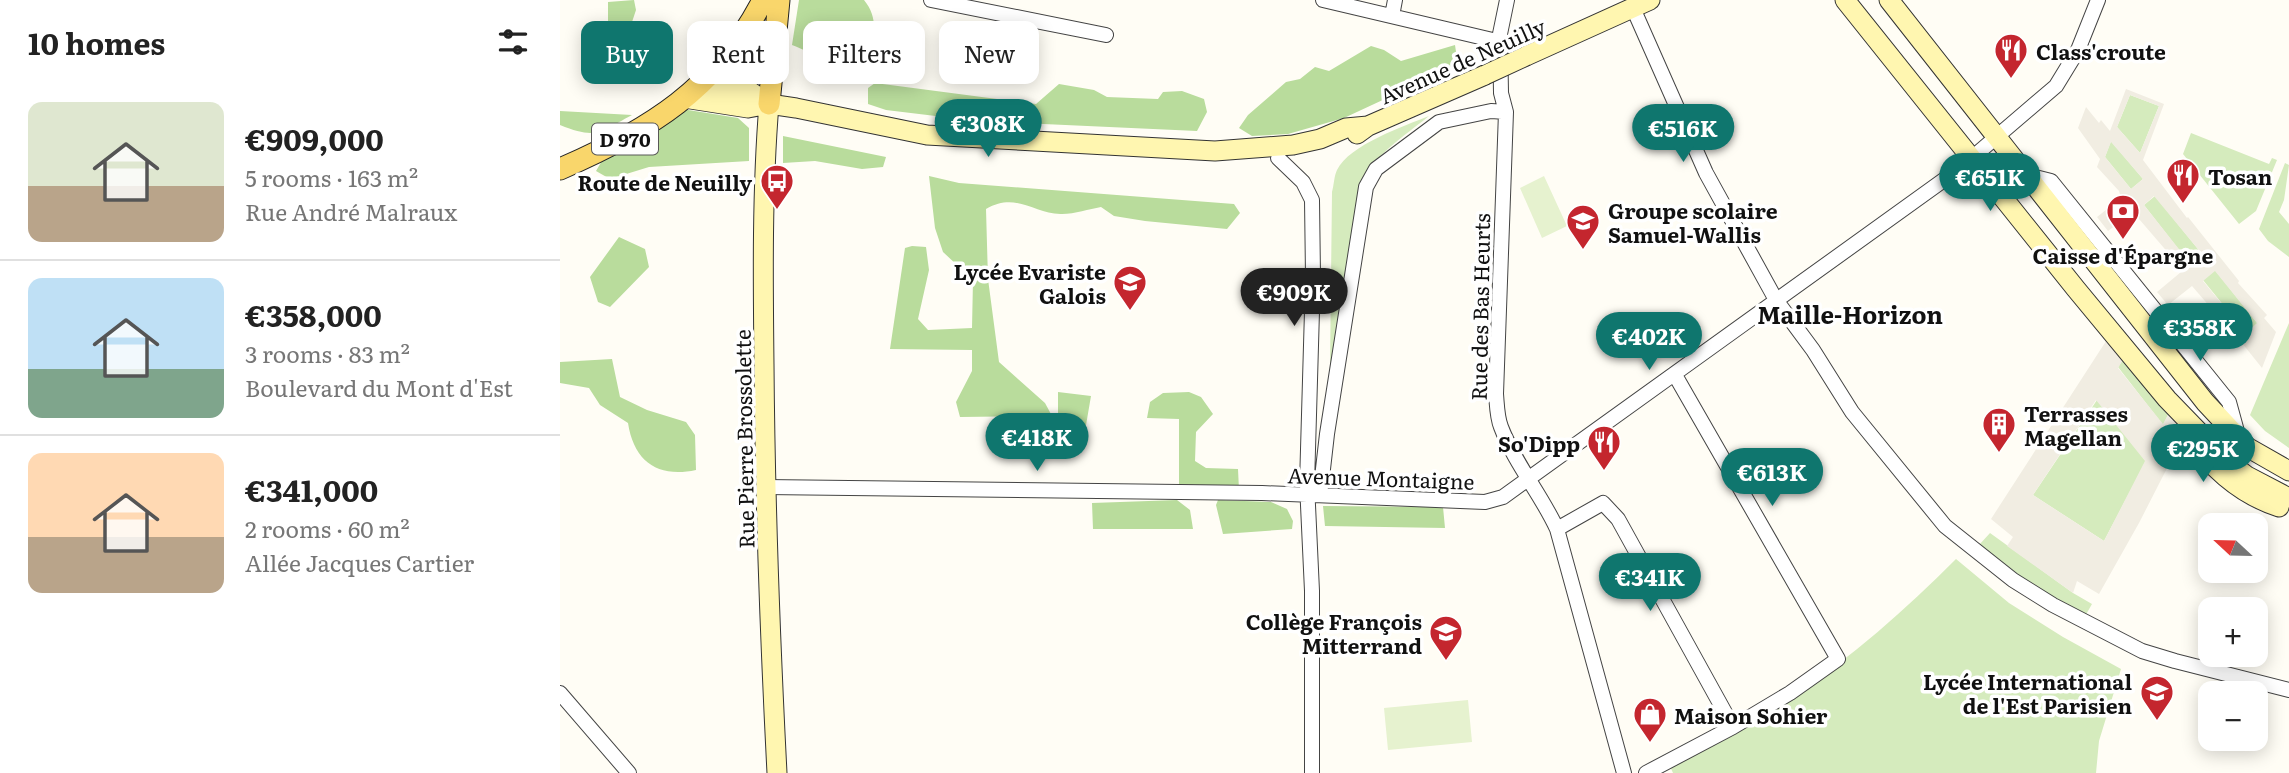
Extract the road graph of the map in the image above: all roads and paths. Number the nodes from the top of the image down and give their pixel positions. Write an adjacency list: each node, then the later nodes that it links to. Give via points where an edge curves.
1 (762, 0): 12 (main road, D 970)
2 (779, 0): 17 (main road)
3 (932, 0): 13 (street)
4 (1323, 0): 11 (street)
5 (1395, 0): 11 (street)
6 (1507, 0): 14 (street, Rue des Bas Heurts)
7 (1845, 0): 23 (main road)
8 (1889, 0): 20 (main road)
9 (2098, 0): 20 (street, Avenue Montaigne, via 2078,50 2056,86)
10 (1642, 4): 19 (main road, Avenue de Neuilly, bridge); 25 (street, via 1706,173)
11 (1392, 16): 14 (street)
12 (750, 21)
13 (1106, 34)
14 (1501, 42): 18 (street, Rue des Bas Heurts, via 1501,93)
15 (701, 84): 16 (main road, D 970); 17 (main road, Avenue de Neuilly, via 751,92)
16 (684, 98): 17 (main road, Avenue de Neuilly, via 748,108); 24 (main road, D 970, via 633,135)
17 (769, 104): 21 (main road, Avenue de Neuilly, via 927,135); 30 (main road, Rue Pierre Brossolette, via 763,296)
18 (1506, 111): 29 (street, Rue des Bas Heurts, via 1496,394 1500,424); 31 (street, via 1439,122 1370,177)
19 (1368, 126): 21 (main road, Avenue de Neuilly, via 1293,145); 22 (main road, Avenue de Neuilly, via 1325,150)
20 (1997, 135): 23 (street, Avenue Montaigne); 28 (main road, via 2239,440)
21 (1215, 151): 22 (main road, Avenue de Neuilly, via 1246,158)
22 (1278, 158): 31 (street, via 1303,182 1312,200)
23 (1972, 158): 25 (street, Avenue Montaigne); 27 (main road)
24 (560, 169)
25 (1776, 300): 26 (street, Avenue Montaigne); 35 (street, via 1852,412 1908,483 1945,526 2013,580 2142,650)
26 (1675, 375): 29 (street, Avenue Montaigne); 37 (street, via 1838,659)
27 (2168, 399): 32 (main road, via 2226,460); 33 (main road, via 2211,464 2248,492)
28 (2289, 471)
29 (1529, 478): 31 (street, Avenue Montaigne, via 1503,497 1485,502); 34 (street, Rue des Bas Heurts)
30 (765, 486): 31 (street, Avenue Montaigne); 39 (main road, Rue Pierre Brossolette)
31 (1314, 495): 40 (street)
32 (2289, 498)
33 (2289, 510)
34 (1557, 529): 37 (street, via 1603,503 1618,519); 41 (street, Rue des Bas Heurts)
35 (2289, 690)
36 (560, 693): 38 (street)
37 (1733, 727): 42 (street)
38 (629, 773)
39 (777, 773)
40 (1312, 773)
41 (1624, 773)
42 (1646, 773)

